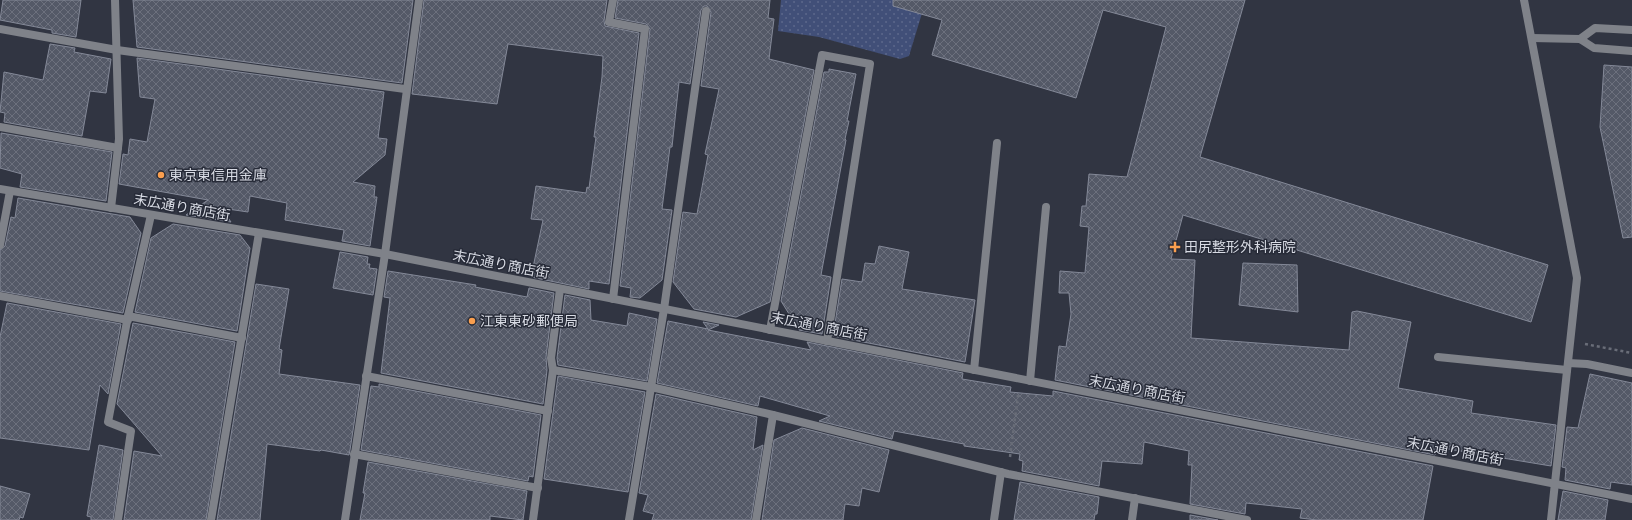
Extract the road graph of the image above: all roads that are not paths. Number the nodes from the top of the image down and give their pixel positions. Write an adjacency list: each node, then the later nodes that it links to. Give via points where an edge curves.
1 (115, 0): 10 (street)
2 (419, 0): 12 (street)
3 (613, 0): 26 (street, via 609,22 645,29)
4 (1524, 0): 8 (street)
5 (706, 11): 27 (street)
6 (0, 30): 10 (street)
7 (1632, 30): 9 (street, via 1595,28)
8 (1532, 38): 9 (street); 33 (street, via 1576,278)
9 (1580, 39): 11 (street, via 1594,48)
10 (117, 50): 12 (street); 15 (street)
11 (1632, 51)
12 (406, 89): 23 (street)
13 (0, 127): 15 (street)
14 (997, 143): 35 (street)
15 (118, 148): 19 (street)
16 (0, 189): 17 (street, 末広通り商店街)
17 (10, 191): 19 (street, 末広通り商店街); 22 (street)
18 (1046, 207): 38 (street)
19 (111, 208): 20 (street, 末広通り商店街)
20 (151, 215): 21 (street, 末広通り商店街); 28 (street)
21 (259, 233): 23 (street, 末広通り商店街); 30 (street)
22 (0, 245)
23 (385, 254): 24 (street, 末広通り商店街); 37 (street)
24 (560, 289): 26 (street, 末広通り商店街); 34 (street, via 550,358)
25 (0, 296): 28 (street)
26 (613, 299): 27 (street, 末広通り商店街)
27 (664, 309): 29 (street, 末広通り商店街); 39 (street)
28 (128, 318): 30 (street); 49 (street, via 108,422 131,431)
29 (770, 330): 31 (street, 末広通り商店街); 31 (street, via 822,55 870,64)
30 (242, 338): 50 (street)
31 (828, 341): 35 (street, 末広通り商店街)
32 (1438, 357): 33 (street)
33 (1567, 367): 36 (street, via 1587,364); 44 (street)
34 (553, 370): 39 (street); 40 (street)
35 (974, 370): 38 (street, 末広通り商店街)
36 (1632, 373)
37 (366, 376): 40 (street); 42 (street)
38 (1030, 381): 44 (street, 末広通り商店街)
39 (651, 387): 41 (street); 53 (street)
40 (548, 411): 45 (street)
41 (773, 415): 43 (street); 54 (street)
42 (354, 454): 45 (street); 51 (street)
43 (1005, 473): 46 (street); 55 (street)
44 (1556, 484): 47 (street, 末広通り商店街); 58 (street)
45 (538, 488): 52 (street)
46 (1136, 498): 48 (street); 56 (street)
47 (1632, 499)
48 (1217, 517): 57 (street)
49 (118, 520)
50 (211, 520)
51 (345, 520)
52 (533, 520)
53 (629, 520)
54 (756, 520)
55 (994, 520)
56 (1132, 520)
57 (1247, 520)
58 (1551, 520)

